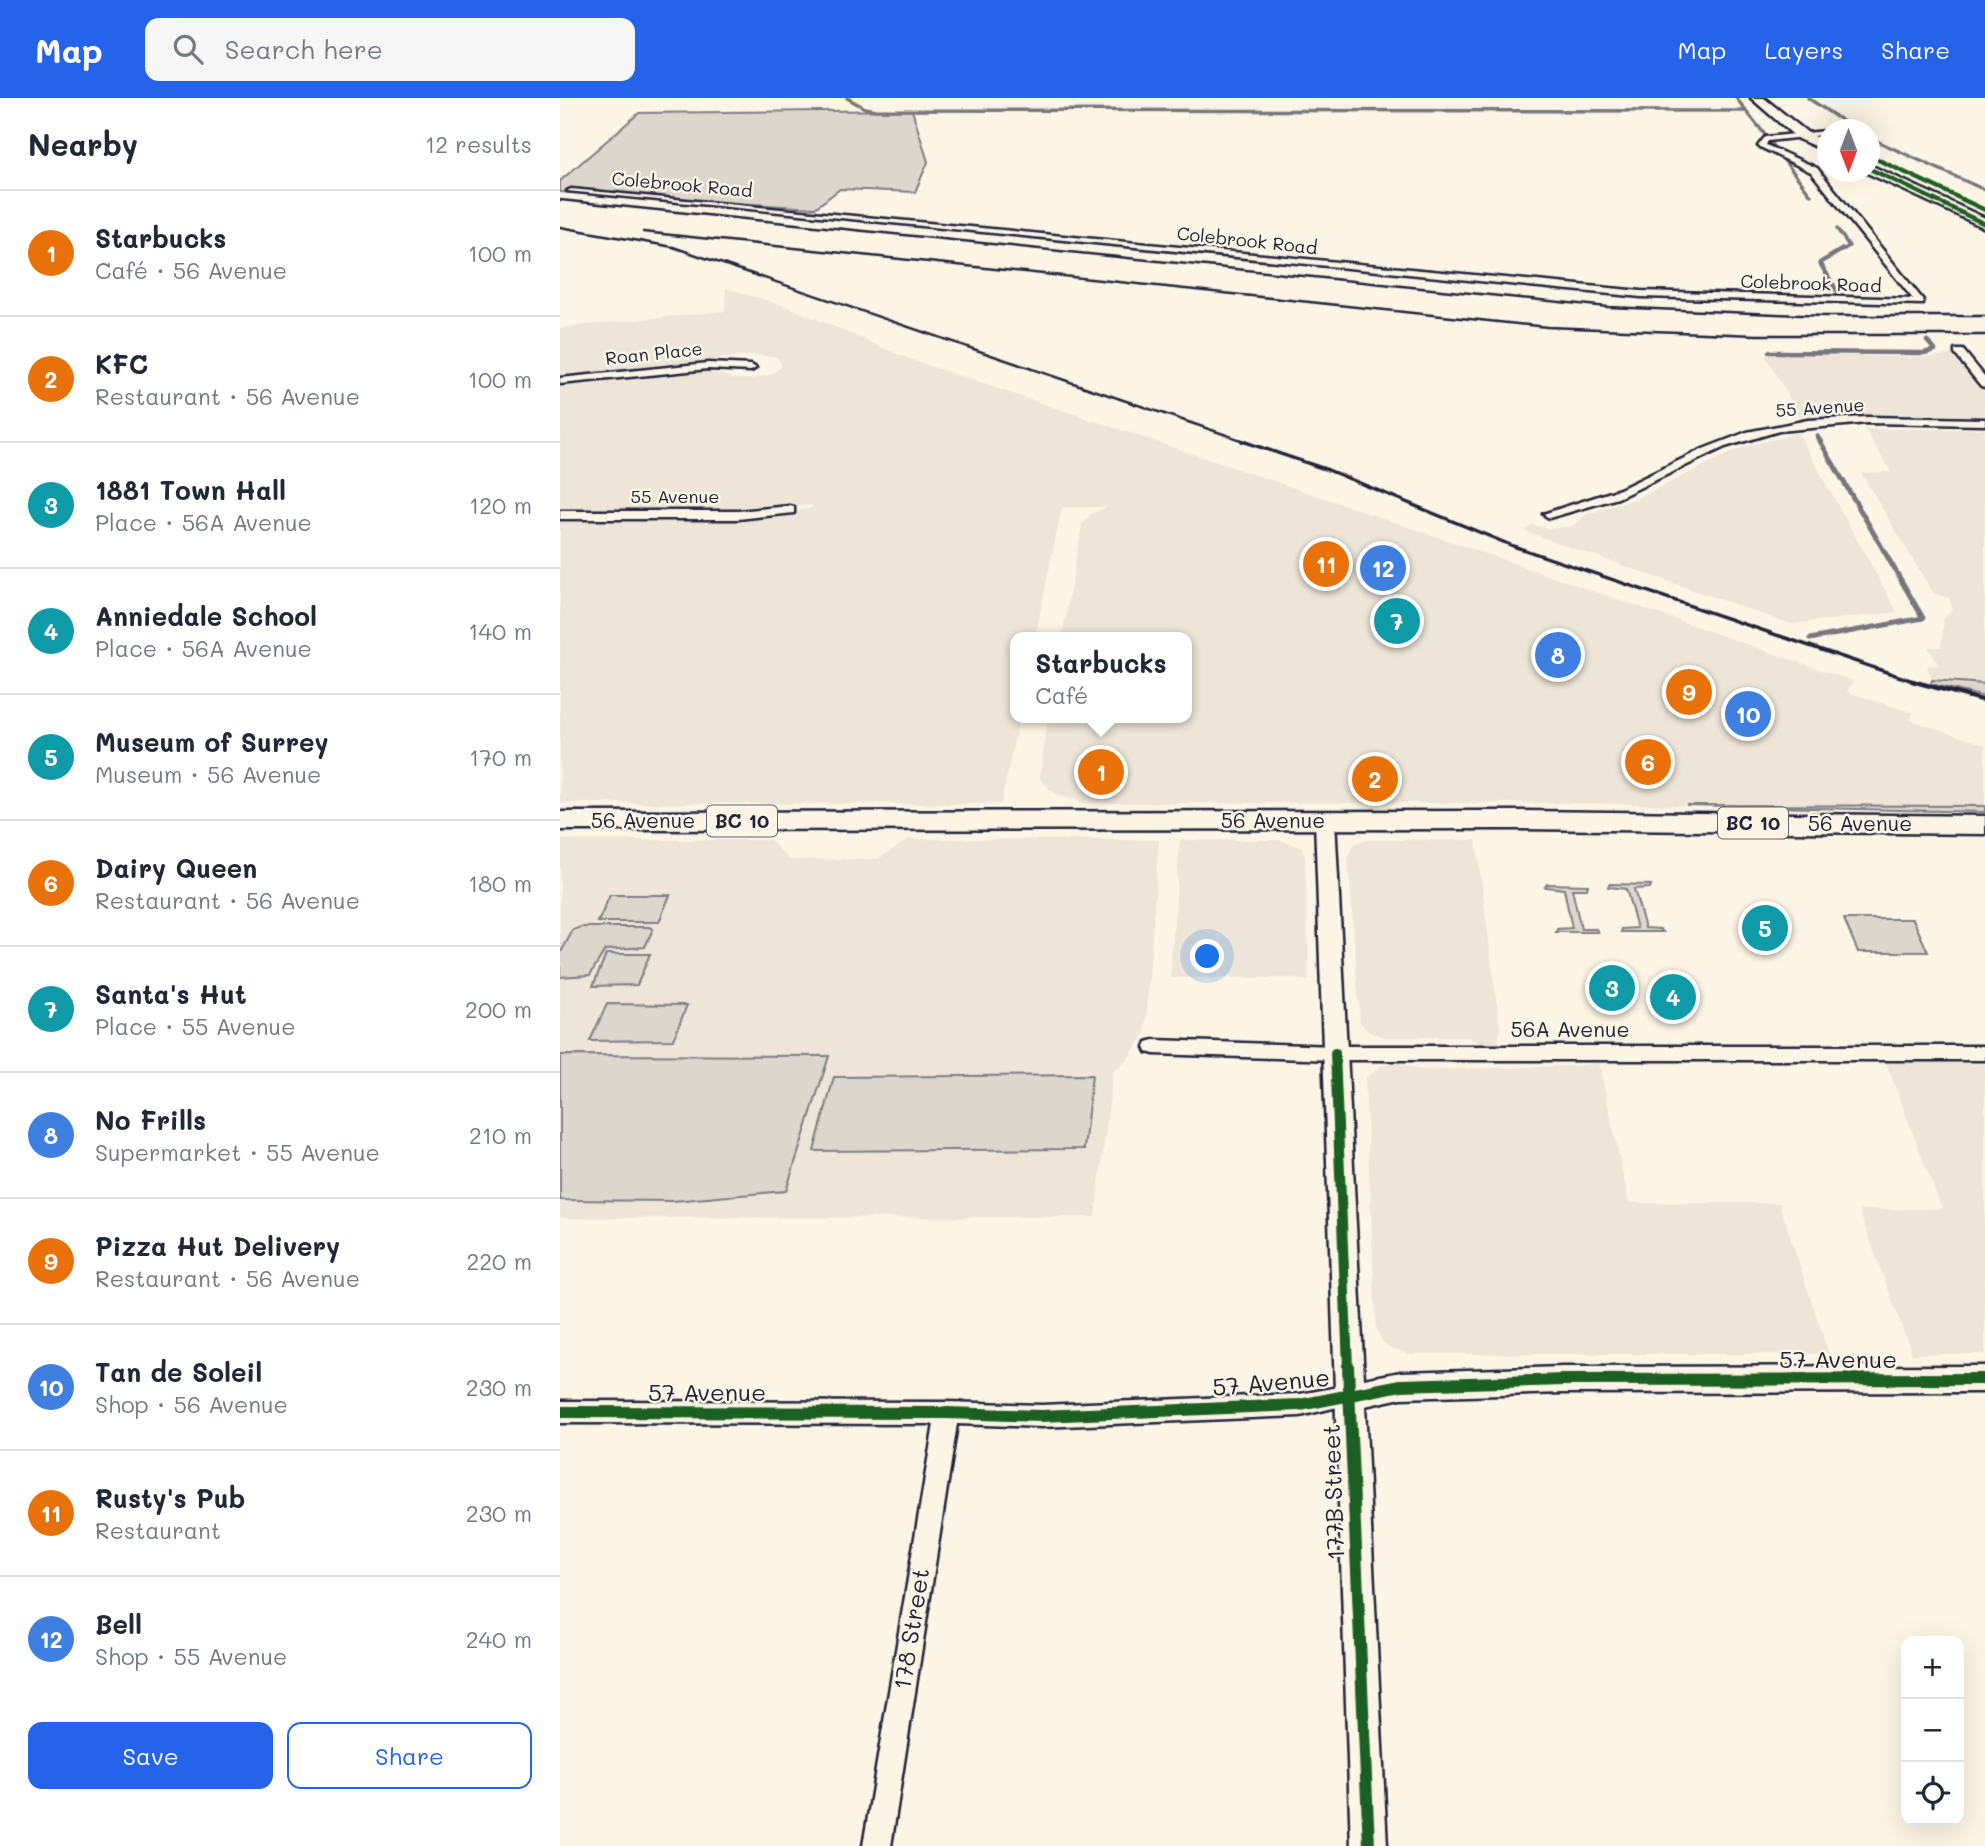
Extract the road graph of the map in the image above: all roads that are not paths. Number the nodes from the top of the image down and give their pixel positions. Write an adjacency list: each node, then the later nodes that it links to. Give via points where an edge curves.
1 (1757, 98): 3 (highway)
2 (1775, 98): 4 (highway)
3 (1777, 115): 6 (highway); 7 (highway, via 1779,124)
4 (1817, 129)
5 (1817, 135): 6 (street)
6 (1803, 136): 7 (street); 8 (highway)
7 (1773, 138): 11 (street, Colebrook Road, via 1765,139 1762,146 1814,170 1920,302 1632,293)
8 (1817, 143)
9 (1880, 161): 12 (highway)
10 (1880, 174): 13 (highway)
11 (571, 191)
12 (1985, 210)
13 (1985, 224)
14 (1959, 352): 17 (street)
15 (751, 368): 16 (street, Roan Place, via 708,366)
16 (560, 381)
17 (1985, 384)
18 (1985, 422): 20 (street, 55 Avenue, via 1841,422 1754,433 1726,441 1635,488)
19 (790, 510): 21 (street, 55 Avenue, via 738,515)
20 (1549, 514)
21 (560, 515)
22 (1325, 820): 23 (highway, 56 Avenue / BC 10); 24 (highway, 56 Avenue / BC 10); 26 (street, 177B Street)
23 (560, 821)
24 (1985, 825)
25 (1154, 1047): 26 (street, 56A Avenue)
26 (1335, 1053): 27 (street, 56A Avenue); 29 (street, 177B Street)
27 (1985, 1053)
28 (1985, 1379): 29 (street, 57 Avenue, via 1563,1380 1401,1385)
29 (1350, 1395): 31 (street, 57 Avenue, via 1300,1405 1041,1416); 33 (street, 177B Street)
30 (560, 1412): 31 (street, 57 Avenue)
31 (947, 1413): 32 (street, 178 Street)
32 (877, 1846)
33 (1368, 1846)

